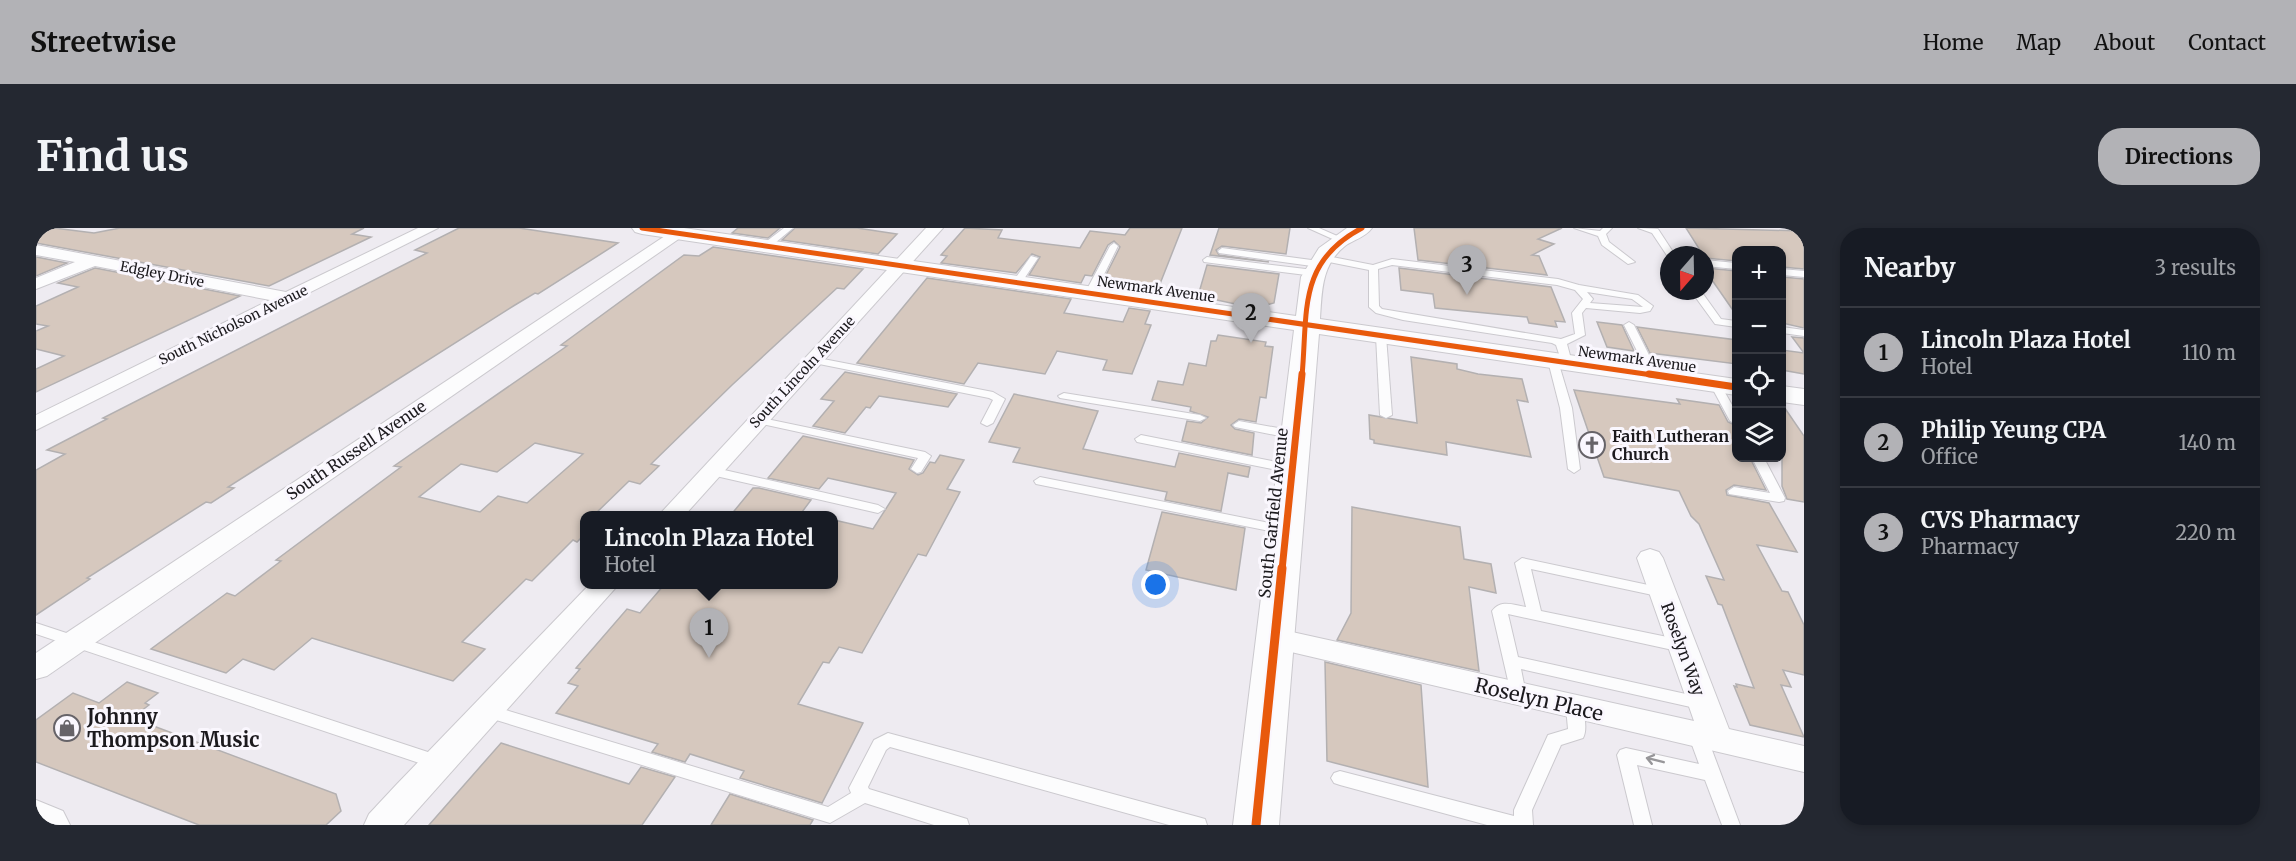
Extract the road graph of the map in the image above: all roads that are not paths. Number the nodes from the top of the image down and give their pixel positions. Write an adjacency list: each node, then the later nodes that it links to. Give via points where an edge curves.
1 (430, 228): 32 (street, South Nicholson Avenue)
2 (642, 228): 10 (street, Newmark Avenue)
3 (789, 228): 12 (lane)
4 (935, 228): 23 (street, South Lincoln Avenue)
5 (1312, 228): 11 (lane)
6 (1362, 228): 11 (street)
7 (1578, 228): 9 (lane)
8 (1642, 228): 14 (lane, via 1655,231)
9 (1605, 231): 20 (lane, via 1605,243)
10 (677, 233): 12 (street, Newmark Avenue); 73 (street, South Russell Avenue)
11 (1340, 239): 22 (street, via 1326,250)
12 (766, 246): 23 (street, Newmark Avenue)
13 (1114, 246): 31 (lane)
14 (1665, 246)
15 (36, 250): 19 (street, Edgley Drive)
16 (1222, 251): 22 (lane)
17 (1034, 258): 28 (lane)
18 (1207, 260): 22 (lane)
19 (95, 261): 29 (street); 32 (street, Edgley Drive)
20 (1631, 262)
21 (1714, 264): 24 (lane)
22 (1318, 265): 25 (lane); 36 (street, South Garfield Avenue)
23 (901, 266): 28 (street, Newmark Avenue); 42 (street, South Lincoln Avenue)
24 (1732, 266)
25 (1373, 268): 30 (lane, via 1392,262 1558,282); 41 (lane, via 1374,307 1379,311 1554,340)
26 (1786, 272): 27 (lane)
27 (1804, 274)
28 (1017, 283): 31 (street, Newmark Avenue)
29 (36, 284)
30 (1578, 288): 34 (lane, via 1588,299); 34 (lane, via 1635,297 1648,306 1640,310)
31 (1090, 294): 36 (street, Newmark Avenue)
32 (287, 298): 52 (street, South Nicholson Avenue)
33 (1702, 300): 35 (lane, via 1718,322)
34 (1583, 304): 41 (lane, via 1577,313 1580,335)
35 (1732, 323)
36 (1307, 325): 40 (street, Newmark Avenue); 55 (street, South Garfield Avenue)
37 (1629, 325): 43 (lane)
38 (1786, 331): 39 (lane)
39 (1804, 333)
40 (1381, 336): 41 (street, Newmark Avenue); 49 (lane)
41 (1561, 356): 43 (street, Newmark Avenue); 60 (lane)
42 (813, 360): 51 (street, South Lincoln Avenue); 53 (lane, via 993,395 999,399)
43 (1654, 375): 44 (street, Newmark Avenue)
44 (1726, 386): 48 (lane)
45 (1786, 395): 47 (street)
46 (1064, 396): 50 (lane)
47 (1804, 397)
48 (1733, 408)
49 (1386, 415)
50 (1200, 418)
51 (757, 420): 58 (lane, via 925,456); 61 (street, South Lincoln Avenue)
52 (36, 423)
53 (987, 423)
54 (1239, 425): 55 (lane)
55 (1295, 435): 59 (street, South Garfield Avenue)
56 (1141, 439): 59 (lane)
57 (1760, 462): 63 (lane, via 1779,498)
58 (916, 469)
59 (1292, 469): 66 (street, South Garfield Avenue)
60 (1574, 469)
61 (711, 471): 64 (lane); 65 (street, South Lincoln Avenue)
62 (1040, 481): 66 (lane)
63 (1734, 491)
64 (878, 509)
65 (675, 511)
66 (1285, 530): 72 (street, South Garfield Avenue)
67 (1650, 558): 69 (street, Roselyn Way)
68 (602, 589): 80 (street)
69 (1662, 592): 70 (lane, via 1522,563); 74 (street, Roselyn Way)
70 (1535, 615): 74 (lane); 75 (lane, via 1505,608 1500,611)
71 (36, 628): 73 (lane)
72 (1274, 638): 77 (street, Roselyn Place); 92 (street, South Garfield Avenue)
73 (75, 641): 76 (street, South Russell Avenue); 83 (lane)
74 (1682, 646): 78 (street, Roselyn Way)
75 (1511, 661): 77 (lane); 78 (lane)
76 (36, 668)
77 (1518, 694): 79 (street, Roselyn Place)
78 (1704, 704): 81 (street, Roselyn Way)
79 (1574, 707): 81 (street, Roselyn Place); 94 (lane, via 1577,733 1554,740 1523,810)
80 (489, 711): 83 (street); 86 (lane, via 830,815)
81 (1707, 737): 82 (street, Roselyn Place); 84 (lane)
82 (1804, 759)
83 (437, 762): 89 (street)
84 (1712, 774): 95 (lane, one-way to 95, via 1626,755); 96 (lane)
85 (1340, 778): 93 (lane)
86 (863, 795): 90 (lane); 91 (lane, via 858,788 880,745 888,740)
87 (36, 820): 88 (street)
88 (47, 825)
89 (382, 825)
90 (960, 825)
91 (1198, 825)
92 (1256, 825)
93 (1517, 825)
94 (1524, 825)
95 (1643, 825)
96 (1731, 825)

